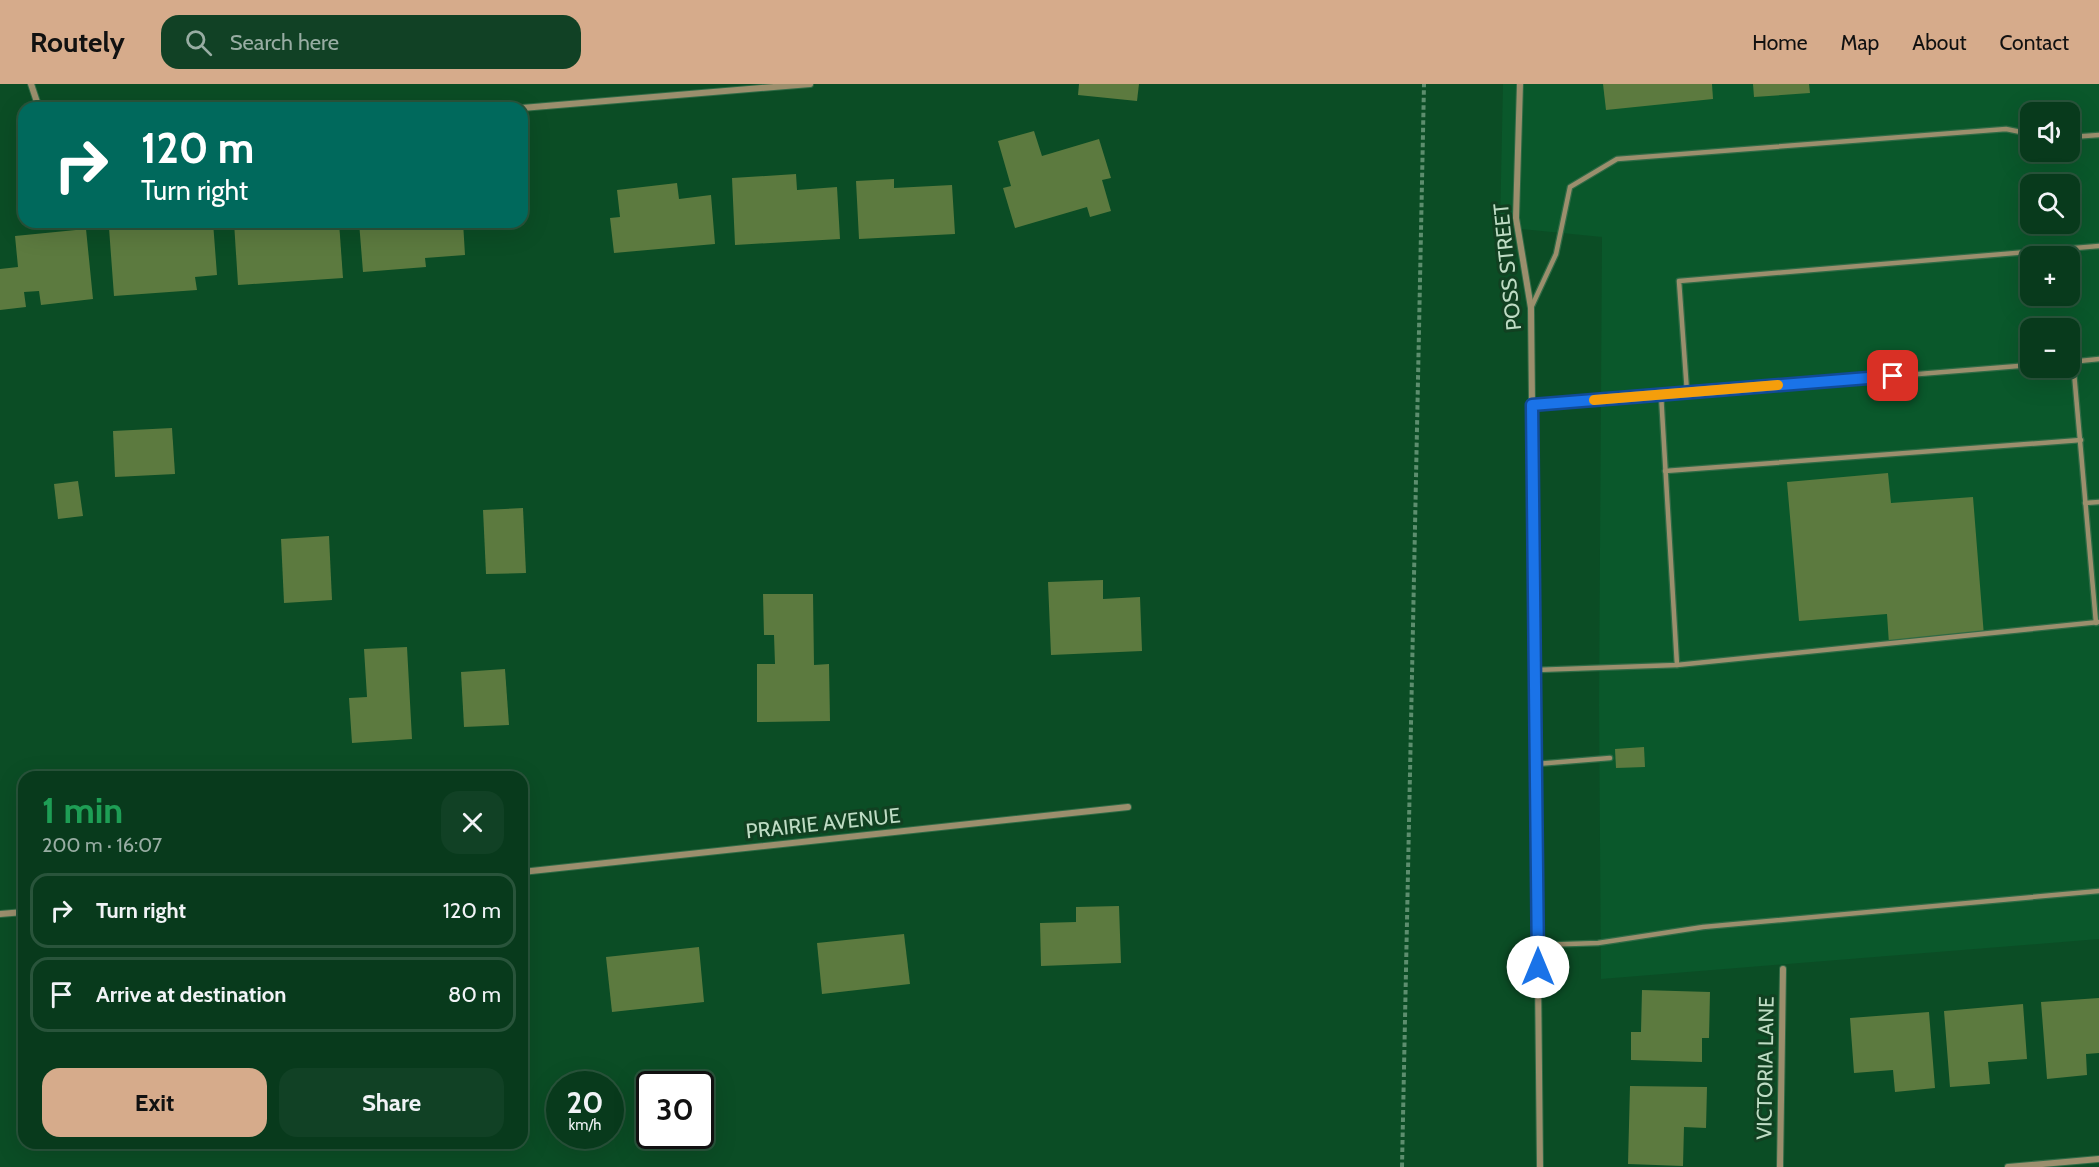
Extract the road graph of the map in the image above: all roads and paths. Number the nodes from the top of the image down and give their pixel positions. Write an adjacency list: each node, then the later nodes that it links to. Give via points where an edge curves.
1 (31, 84): 5 (street)
2 (810, 84): 6 (street)
3 (1424, 84): 36 (path)
4 (1520, 84): 11 (street, POSS STREET, via 1516,218)
5 (37, 102)
6 (528, 108)
7 (2020, 132): 11 (lane, via 2006,129 1617,159 1570,187 1556,254)
8 (2099, 135): 9 (lane)
9 (2080, 136)
10 (2099, 246): 16 (lane, via 1678,280)
11 (1531, 308): 18 (street, POSS STREET)
12 (2099, 359): 13 (lane)
13 (2080, 360)
14 (2020, 366): 16 (lane)
15 (2073, 378): 19 (lane)
16 (1687, 392): 17 (lane)
17 (1660, 394): 18 (lane); 20 (lane)
18 (1532, 405): 25 (street, POSS STREET)
19 (2080, 440): 20 (lane); 22 (lane)
20 (1665, 471): 24 (lane)
21 (2099, 502): 22 (lane)
22 (2085, 503): 23 (lane)
23 (2098, 622): 24 (lane)
24 (1677, 665): 25 (lane)
25 (1535, 670): 27 (street, POSS STREET)
26 (1610, 758): 27 (lane)
27 (1536, 764): 33 (street, POSS STREET)
28 (1128, 807): 29 (street, PRAIRIE AVENUE)
29 (528, 871)
30 (2099, 891): 33 (lane, via 1703,927 1598,943)
31 (18, 912): 32 (street)
32 (0, 914)
33 (1538, 945): 37 (street, POSS STREET)
34 (1783, 969): 38 (street, VICTORIA LANE)
35 (2099, 1160): 39 (street)
36 (1402, 1167)
37 (1540, 1167)
38 (1780, 1167)
39 (2008, 1167)

